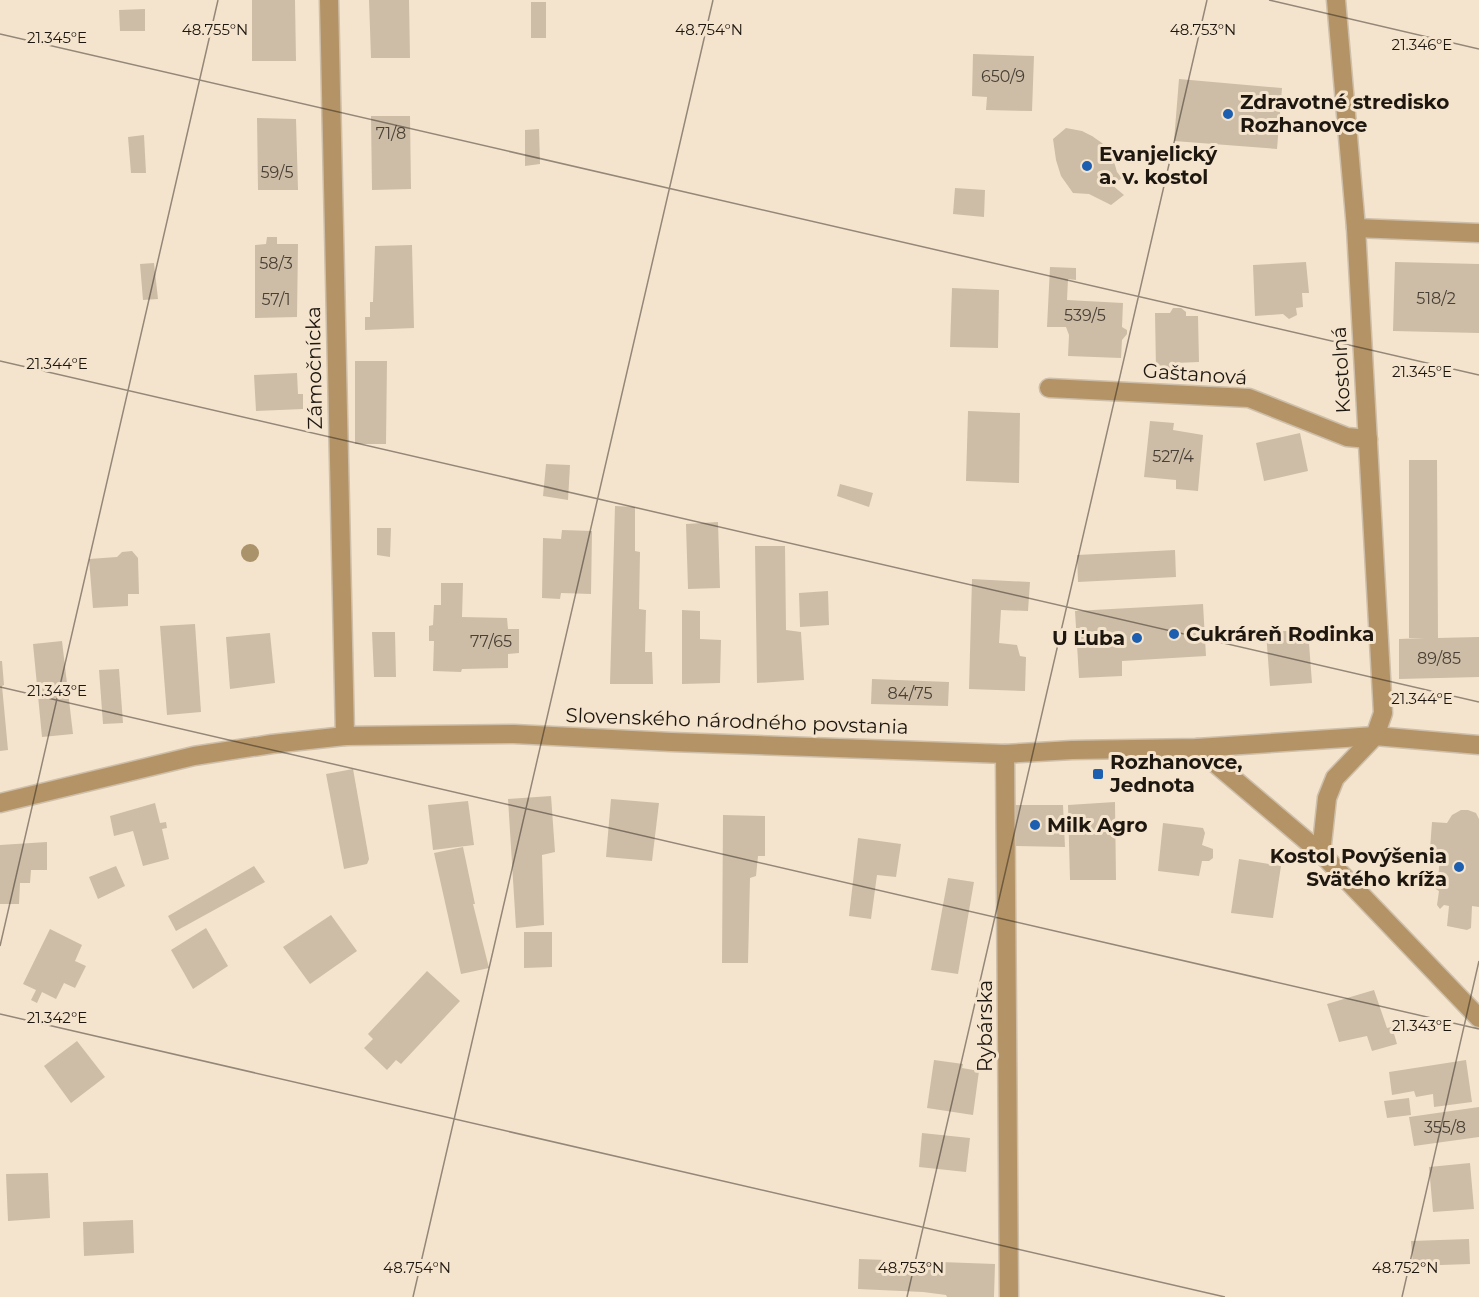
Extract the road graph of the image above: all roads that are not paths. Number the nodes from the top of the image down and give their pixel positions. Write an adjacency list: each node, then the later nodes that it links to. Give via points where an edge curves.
1 (329, 0): 7 (street, Zámočnícka)
2 (1336, 0): 3 (street, Kostolná)
3 (1356, 228): 4 (street); 6 (street, Kostolná)
4 (1479, 233)
5 (1049, 387): 6 (street, Gaštanová, via 1249,398 1347,437)
6 (1368, 439): 8 (street, Kostolná, via 1383,713)
7 (345, 736): 11 (street, Slovenského národného povstania, via 514,734); 12 (street, Slovenského národného povstania, via 194,756)
8 (1375, 736): 9 (street, Slovenského národného povstania); 10 (street, Slovenského národného povstania); 13 (street, via 1335,778 1327,798)
9 (1479, 745)
10 (1197, 748): 11 (street, Slovenského národného povstania); 13 (street)
11 (1005, 754): 15 (street, Rybárska)
12 (0, 803)
13 (1321, 853): 14 (street)
14 (1479, 1018)
15 (1009, 1297)

